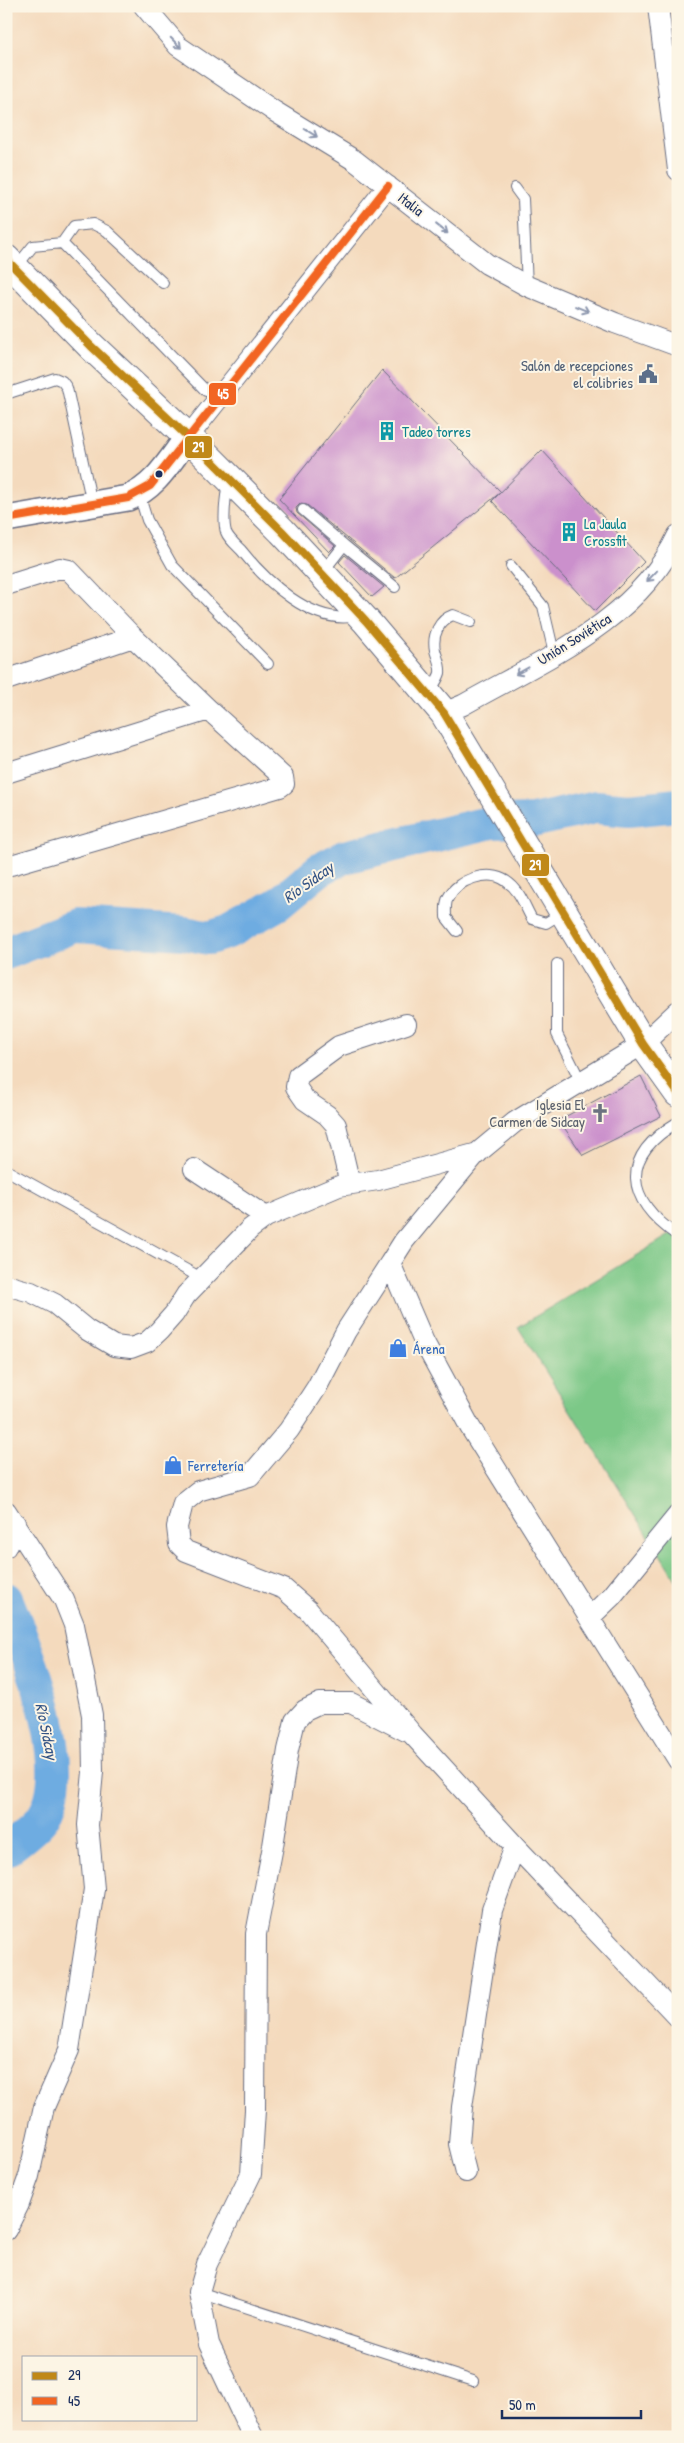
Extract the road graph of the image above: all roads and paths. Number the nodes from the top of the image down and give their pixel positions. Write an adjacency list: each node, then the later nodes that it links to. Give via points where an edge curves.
1 (144, 6): 5 (street, Italia, one-way to 5, via 178,46 354,160)
2 (658, 6): 3 (street)
3 (672, 73): 4 (street)
4 (678, 170)
5 (388, 186): 10 (street, Italia, one-way to 10, via 487,264); 14 (street)
6 (515, 188): 10 (lane, via 524,199)
7 (62, 243): 8 (lane, via 33,246); 9 (lane, via 74,226 93,224 107,231); 12 (lane)
8 (11, 264): 14 (main road)
9 (163, 283)
10 (527, 286): 11 (street, Italia, one-way to 11)
11 (678, 346)
12 (206, 391)
13 (6, 394): 17 (lane, via 55,378 62,381 67,388)
14 (188, 437): 15 (main road); 16 (street, via 150,486)
15 (228, 478): 23 (main road); 26 (lane, via 226,532 252,564 280,591 310,610 353,617)
16 (139, 494): 17 (street); 30 (lane, via 147,520 172,565)
17 (92, 504): 19 (street)
18 (303, 510): 21 (lane)
19 (6, 519)
20 (678, 535): 29 (street, Unión Soviética, one-way to 29, via 659,569 625,605 597,629)
21 (344, 545): 23 (lane); 25 (lane)
22 (511, 566): 29 (lane, via 543,606)
23 (322, 574): 26 (main road)
24 (6, 585): 28 (street, via 60,568 69,570)
25 (395, 587)
26 (360, 614): 32 (main road)
27 (471, 622): 32 (lane, via 453,614 439,625 435,636 440,673)
28 (133, 637): 31 (street); 33 (street)
29 (554, 653): 32 (street, Unión Soviética, one-way to 32)
30 (268, 664)
31 (6, 680)
32 (436, 704): 36 (main road)
33 (209, 710): 34 (street); 35 (street, via 283,777 284,784)
34 (6, 773)
35 (6, 864)
36 (563, 912): 37 (lane, via 546,923 532,919 521,896 506,881 493,875 468,880 447,898 446,917); 41 (main road)
37 (457, 930)
38 (558, 964): 42 (lane, via 556,1034)
39 (678, 1011): 41 (street)
40 (406, 1024): 48 (street, via 339,1046 298,1076 296,1087 305,1100 336,1125)
41 (643, 1044): 42 (street); 43 (main road)
42 (581, 1082): 45 (street, via 515,1122)
43 (678, 1093)
44 (678, 1122): 50 (lane, via 667,1128 641,1155 635,1170 635,1186 645,1203 666,1228)
45 (478, 1152): 48 (street, via 397,1175); 51 (street)
46 (194, 1169): 49 (street)
47 (6, 1170): 52 (lane)
48 (350, 1184): 49 (street)
49 (266, 1217): 52 (street, via 250,1229)
50 (678, 1236)
51 (390, 1262): 57 (street, via 424,1342 470,1427); 58 (street, via 289,1430 250,1476 219,1483 189,1496 183,1503 177,1527 179,1544 186,1551 284,1589 308,1610)
52 (204, 1277): 53 (street, via 159,1331 146,1342 130,1348 114,1346 86,1330 55,1304 31,1292)
53 (6, 1285)
54 (678, 1515): 57 (street, via 612,1596)
55 (11, 1517): 56 (street); 63 (street, via 64,1600 74,1625 92,1715 93,1772 88,1826 94,1889 69,2050 44,2107 29,2176)
56 (6, 1547)
57 (589, 1618): 59 (street)
58 (413, 1735): 60 (street); 64 (street, via 350,1702 320,1703 304,1710 295,1721 256,1934 255,2110 251,2174 207,2264)
59 (678, 1760)
60 (515, 1846): 61 (street); 62 (street, via 492,1910 462,2107 459,2144)
61 (678, 2017)
62 (466, 2172)
63 (6, 2230)
64 (199, 2292): 65 (lane); 66 (street, via 209,2344)
65 (473, 2381)
66 (253, 2437)

